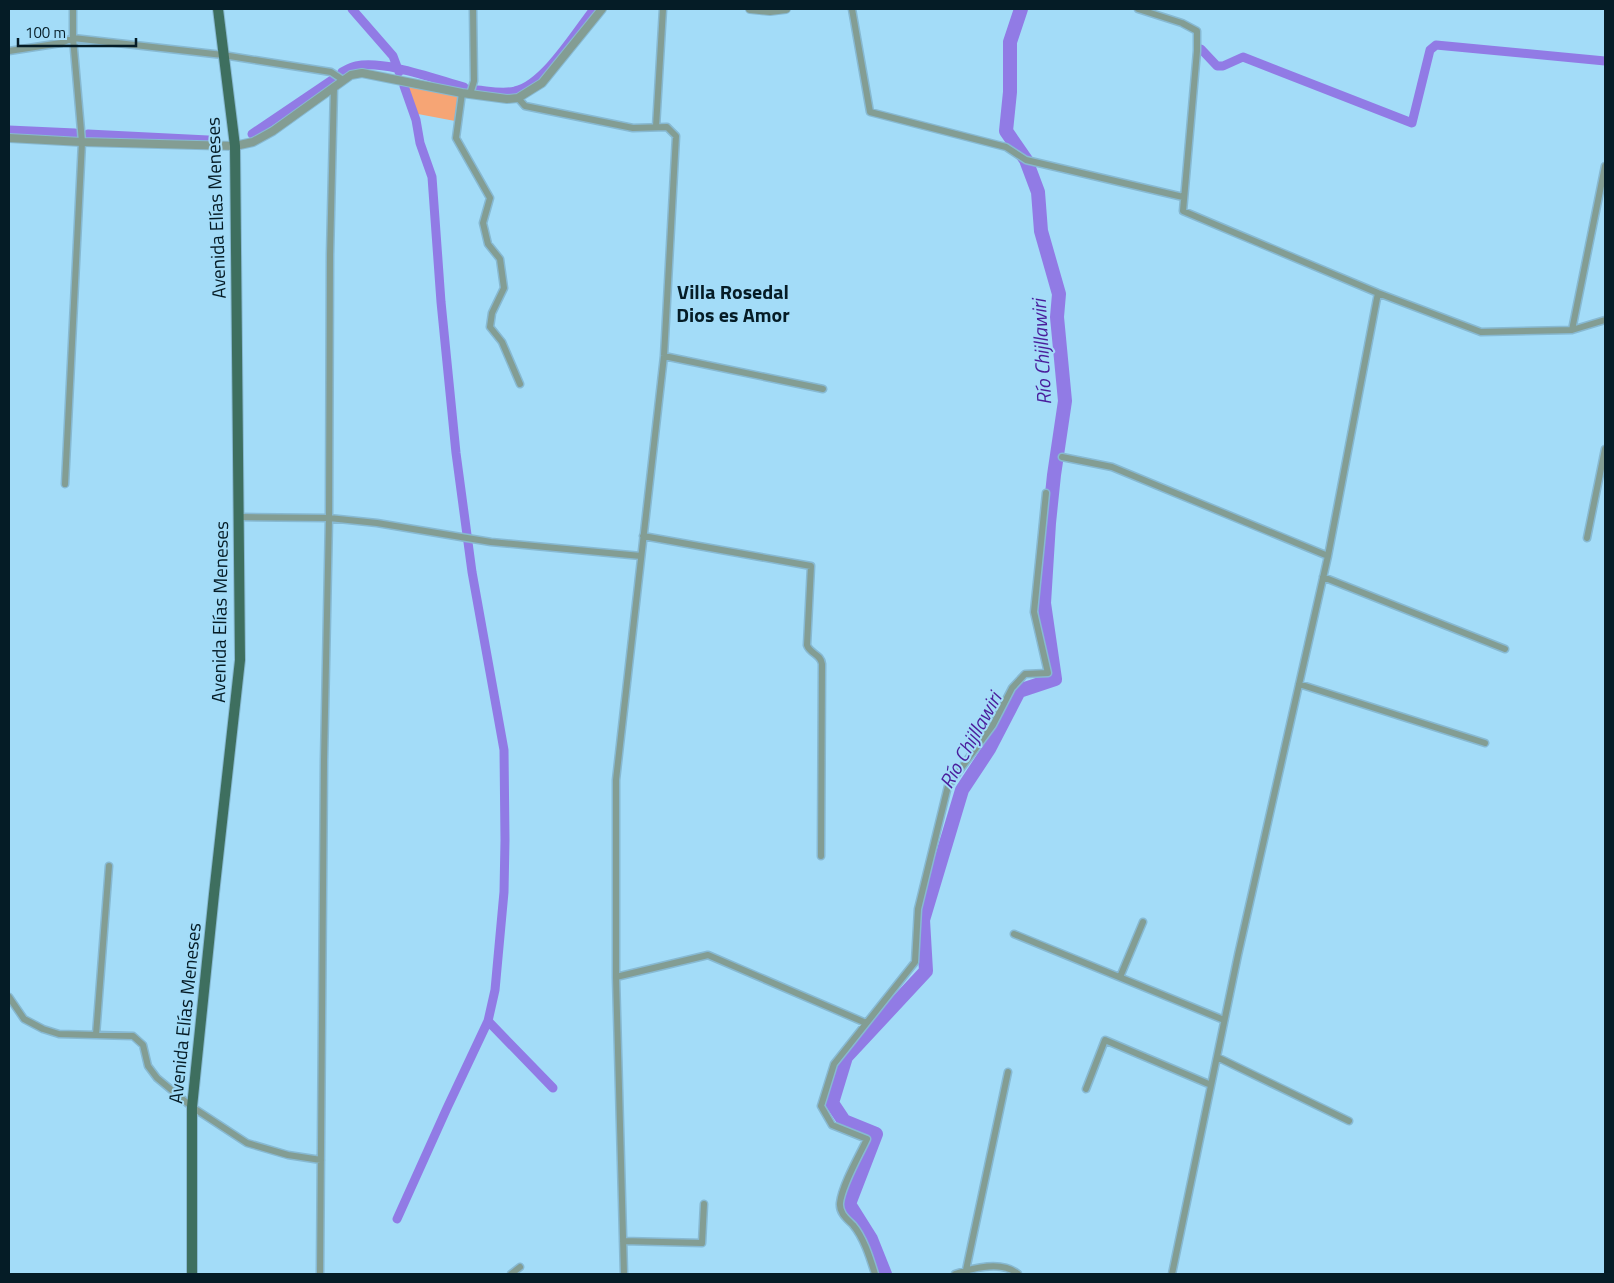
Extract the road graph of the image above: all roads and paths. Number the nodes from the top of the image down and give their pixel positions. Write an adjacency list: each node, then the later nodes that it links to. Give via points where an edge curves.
1 (73, 9): 10 (street)
2 (218, 9): 12 (main road, Avenida Elías Meneses)
3 (473, 9): 15 (street, via 474,81)
4 (602, 9): 16 (street, via 542,83)
5 (663, 9): 17 (street)
6 (750, 9): 7 (street)
7 (786, 9)
8 (852, 9): 22 (street, via 870,112 1006,147 1026,160)
9 (1138, 9): 22 (street, via 1197,30)
10 (73, 38): 11 (street, via 61,43); 12 (street); 19 (street)
11 (9, 51)
12 (223, 55): 13 (street, via 331,72); 20 (main road, Avenida Elías Meneses)
13 (343, 80): 14 (street); 15 (street, via 351,74 362,73)
14 (334, 87): 20 (street, via 273,131 253,142); 34 (street)
15 (466, 94): 16 (street); 27 (street, via 456,138 490,198 483,222 488,244 500,259 504,288 492,313 490,326 502,342)
16 (518, 98): 17 (street, via 525,106 633,128)
17 (656, 127): 26 (street, via 667,126 676,136)
18 (9, 138): 19 (street)
19 (82, 142): 20 (street); 31 (street)
20 (235, 146): 33 (main road, Avenida Elías Meneses)
21 (1605, 166): 25 (street)
22 (1183, 196): 23 (street, via 1182,211)
23 (1378, 293): 25 (street, via 1481,332); 38 (street)
24 (1605, 320): 25 (street)
25 (1572, 330)
26 (664, 356): 28 (street); 35 (street)
27 (520, 384)
28 (824, 388)
29 (1605, 449): 36 (street)
30 (1062, 457): 38 (street, via 1112,467)
31 (65, 484)
32 (1046, 493): 51 (street, via 1034,612 1048,673 1026,674 1012,688 993,725 948,786 918,909 914,962)
33 (240, 517): 34 (street); 57 (main road, Avenida Elías Meneses, via 240,660)
34 (329, 518): 37 (street, via 474,539); 59 (street)
35 (643, 536): 37 (street); 43 (street, via 811,566 807,645 819,656 822,664)
36 (1587, 538)
37 (641, 556): 47 (street, via 616,780)
38 (1328, 556): 39 (street)
39 (1323, 577): 40 (street); 41 (street)
40 (1505, 649)
41 (1299, 684): 42 (street); 50 (street)
42 (1485, 743)
43 (821, 856)
44 (109, 866): 52 (street)
45 (1143, 922): 48 (street)
46 (1014, 934): 48 (street)
47 (616, 976): 51 (street, via 708,956); 61 (street)
48 (1120, 977): 50 (street)
49 (9, 997): 52 (street, via 24,1019 43,1029 59,1034)
50 (1224, 1020): 53 (street)
51 (866, 1024): 68 (street, via 834,1064 821,1106 832,1125 867,1139 840,1204 843,1217 854,1226)
52 (96, 1035): 57 (street, via 133,1036 138,1039 143,1045 148,1066 157,1078)
53 (1217, 1058): 55 (street); 58 (street)
54 (1008, 1072): 63 (street)
55 (1211, 1084): 56 (street, via 1105,1040); 71 (street)
56 (1086, 1089)
57 (192, 1107): 59 (street, via 247,1143 288,1155); 64 (main road, Avenida Elías Meneses)
58 (1349, 1121)
59 (321, 1160): 65 (street)
60 (704, 1204): 61 (street, via 702,1243)
61 (623, 1241): 67 (street)
62 (520, 1267): 66 (street)
63 (966, 1270): 69 (street); 70 (street, via 1000,1266)
64 (192, 1274)
65 (320, 1274)
66 (511, 1274)
67 (624, 1274)
68 (875, 1274)
69 (955, 1274)
70 (1018, 1274)
71 (1172, 1274)

